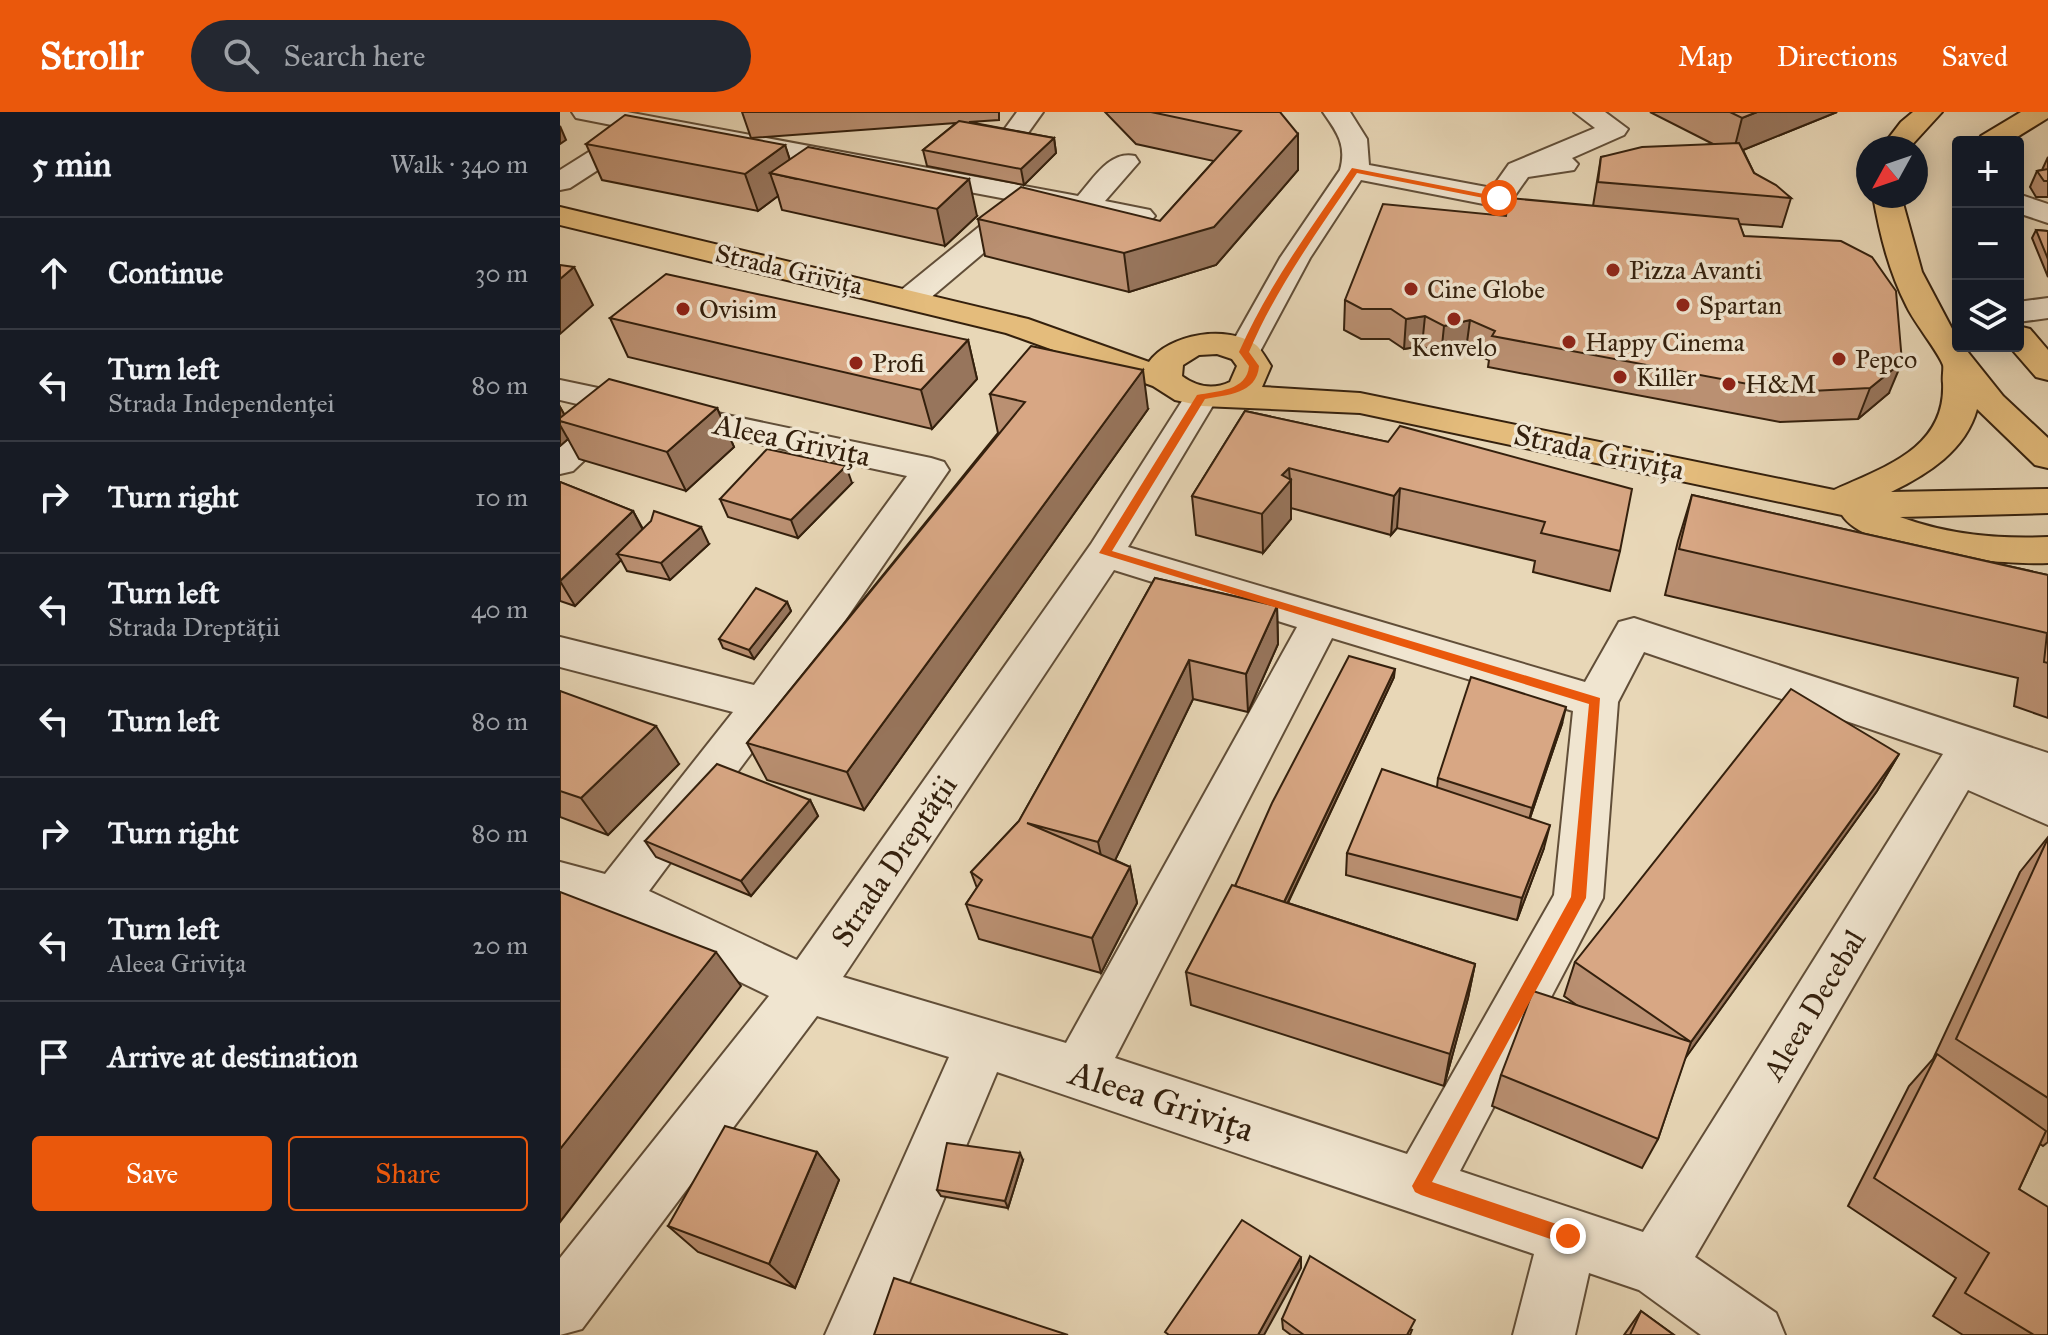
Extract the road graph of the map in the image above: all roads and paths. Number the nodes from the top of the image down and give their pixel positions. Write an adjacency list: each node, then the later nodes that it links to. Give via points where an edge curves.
1 (585, 112): 8 (street)
2 (692, 112): 8 (street)
3 (1030, 112): 9 (street)
4 (1336, 112): 14 (street, via 1355,138 1359,155)
5 (1587, 112): 15 (street, via 1615,129)
6 (1929, 112): 10 (main road)
7 (2039, 112): 11 (main road)
8 (648, 125): 16 (street); 17 (street)
9 (1014, 134)
10 (1904, 136)
11 (2000, 136)
12 (1125, 162): 18 (street)
13 (1564, 164): 15 (street)
14 (1354, 170): 15 (street, via 1499,198); 24 (street)
15 (1519, 170)
16 (560, 182)
17 (1035, 196): 18 (street); 25 (street)
18 (1085, 205): 23 (street)
19 (2024, 205): 21 (street)
20 (1888, 208): 32 (main road, via 1902,261)
21 (2048, 214)
22 (560, 216): 25 (main road, Strada Grivița)
23 (1140, 216)
24 (1295, 258): 30 (street); 31 (street, via 1255,326)
25 (911, 298): 28 (main road, Strada Grivița)
26 (2048, 308): 27 (street)
27 (2024, 311)
28 (1017, 326): 30 (main road, Strada Grivița); 35 (main road, Strada Grivița)
29 (2024, 343): 33 (main road)
30 (1195, 346): 31 (main road, Strada Grivița, via 1220,344); 35 (main road, via 1166,362)
31 (1249, 359): 35 (main road, via 1248,383); 36 (main road, Strada Grivița)
32 (1959, 368): 38 (main road); 41 (main road, via 1959,413 1946,437 1922,459)
33 (2048, 370)
34 (560, 390): 37 (street, Aleea Grivița)
35 (1197, 390): 36 (main road, Strada Grivița); 44 (street, Strada Dreptății)
36 (1360, 403): 41 (main road, Strada Grivița)
37 (624, 404): 39 (street); 49 (street, Aleea Grivița, via 931,470)
38 (2048, 457)
39 (560, 463)
40 (2048, 501): 41 (main road, Strada Grivița, via 1908,507)
41 (1837, 503): 42 (main road, Strada Grivița)
42 (1940, 545): 43 (main road, Strada Grivița, via 2001,552); 45 (main road)
43 (2048, 550)
44 (1105, 553): 46 (street); 55 (street, Strada Dreptății)
45 (2048, 581)
46 (1321, 620): 48 (street); 57 (street)
47 (560, 652): 49 (street)
48 (1596, 702): 50 (street, via 1634,633); 58 (street, via 1578,898)
49 (764, 704): 54 (street)
50 (1965, 756): 51 (street); 52 (street); 60 (street, Aleea Decebal)
51 (2048, 771)
52 (2048, 806)
53 (560, 883): 54 (street, Aleea Grivița)
54 (615, 898): 55 (street, Aleea Grivița)
55 (806, 989): 56 (street, Aleea Grivița); 61 (street, Strada Dreptății)
56 (982, 1044): 57 (street, Aleea Grivița); 62 (street)
57 (1079, 1072): 58 (street, Aleea Grivița)
58 (1421, 1186): 59 (street, Aleea Grivița)
59 (1568, 1236): 60 (street, Aleea Grivița); 63 (street)
60 (1656, 1266): 64 (street, Aleea Grivița)
61 (560, 1307)
62 (856, 1335)
63 (1544, 1335)
64 (1754, 1335)

